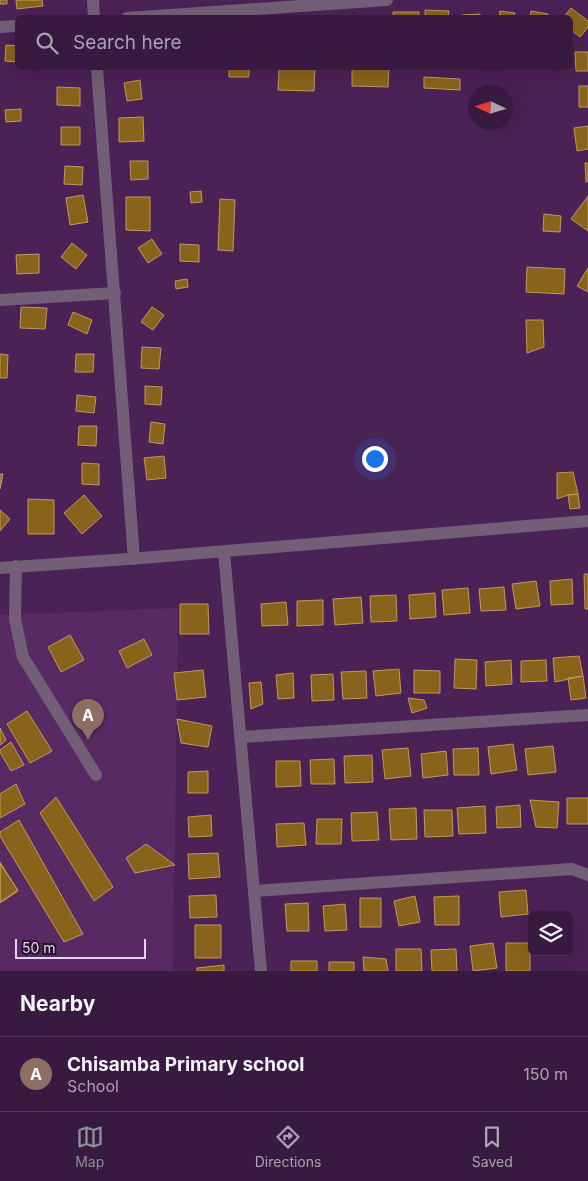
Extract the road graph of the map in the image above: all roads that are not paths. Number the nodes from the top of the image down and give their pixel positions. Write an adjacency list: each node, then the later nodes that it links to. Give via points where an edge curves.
1 (94, 0): 4 (street)
2 (387, 0): 3 (street)
3 (324, 2): 5 (street)
4 (94, 15)
5 (164, 15)
6 (15, 26): 7 (street)
7 (0, 28)
8 (97, 70): 9 (street)
9 (115, 293): 10 (street); 13 (street)
10 (0, 300)
11 (588, 521): 12 (street)
12 (224, 552): 13 (street); 17 (street)
13 (134, 559): 14 (street)
14 (16, 566): 15 (street); 18 (street, via 15,619 23,657)
15 (0, 568)
16 (588, 716): 17 (street)
17 (240, 737): 20 (street)
18 (96, 775)
19 (588, 875): 20 (street, via 572,870)
20 (255, 891): 21 (street)
21 (261, 971)

